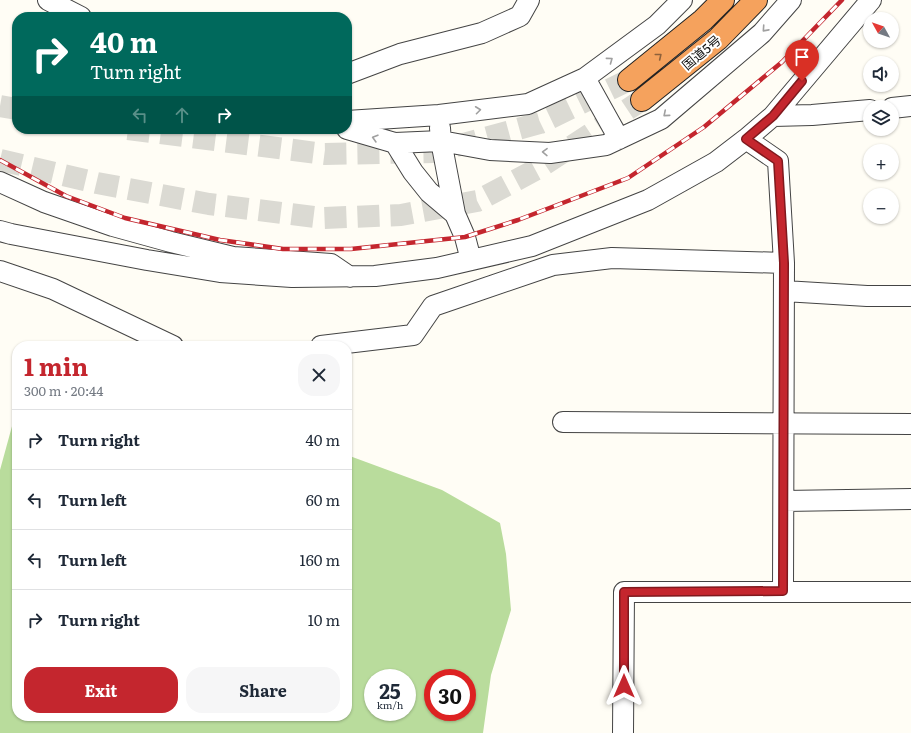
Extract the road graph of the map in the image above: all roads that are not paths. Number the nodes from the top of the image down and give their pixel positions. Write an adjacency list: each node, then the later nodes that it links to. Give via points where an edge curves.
1 (48, 0): 8 (street)
2 (529, 0): 9 (street, via 520,16 482,33 400,54)
3 (682, 0): 10 (street, one-way to 3, via 657,26)
4 (723, 0): 11 (highway, 国道5号, one-way to 4, via 703,20)
5 (756, 0): 12 (highway, 国道5号, via 718,39)
6 (791, 0): 20 (street, one-way to 20, via 762,33 660,119)
7 (871, 0): 17 (street)
8 (71, 12)
9 (352, 72)
10 (585, 78): 16 (street, one-way to 10, via 528,104); 20 (street)
11 (629, 80)
12 (642, 100)
13 (911, 106): 14 (street)
14 (899, 107)
15 (863, 111): 17 (street)
16 (439, 115): 18 (street); 22 (street)
17 (773, 116): 21 (street)
18 (352, 121)
19 (352, 130): 23 (street, one-way to 19)
20 (619, 139): 22 (street, one-way to 22, via 606,145 550,152 490,150)
21 (746, 139): 27 (street, via 716,162 648,200 532,246); 28 (street, via 778,161)
22 (441, 141): 23 (street); 25 (street)
23 (395, 143): 25 (street, via 429,192)
24 (0, 182): 30 (street, via 44,202 113,226 171,242 232,257 330,264)
25 (455, 214): 27 (street)
26 (0, 231): 30 (street, via 139,259 220,272 292,277)
27 (471, 260): 30 (street, via 437,268)
28 (784, 263): 31 (street); 34 (street, via 612,258 553,265 433,306 413,335)
29 (0, 271): 33 (street, via 53,289)
30 (350, 277)
31 (784, 291): 32 (street); 36 (street)
32 (911, 296)
33 (162, 341)
34 (352, 342)
35 (563, 422): 36 (street)
36 (784, 424): 37 (street); 39 (street)
37 (911, 424)
38 (911, 499): 39 (street)
39 (784, 500): 40 (street)
40 (783, 591): 41 (street); 42 (street, via 624,592)
41 (911, 592)
42 (623, 733)

